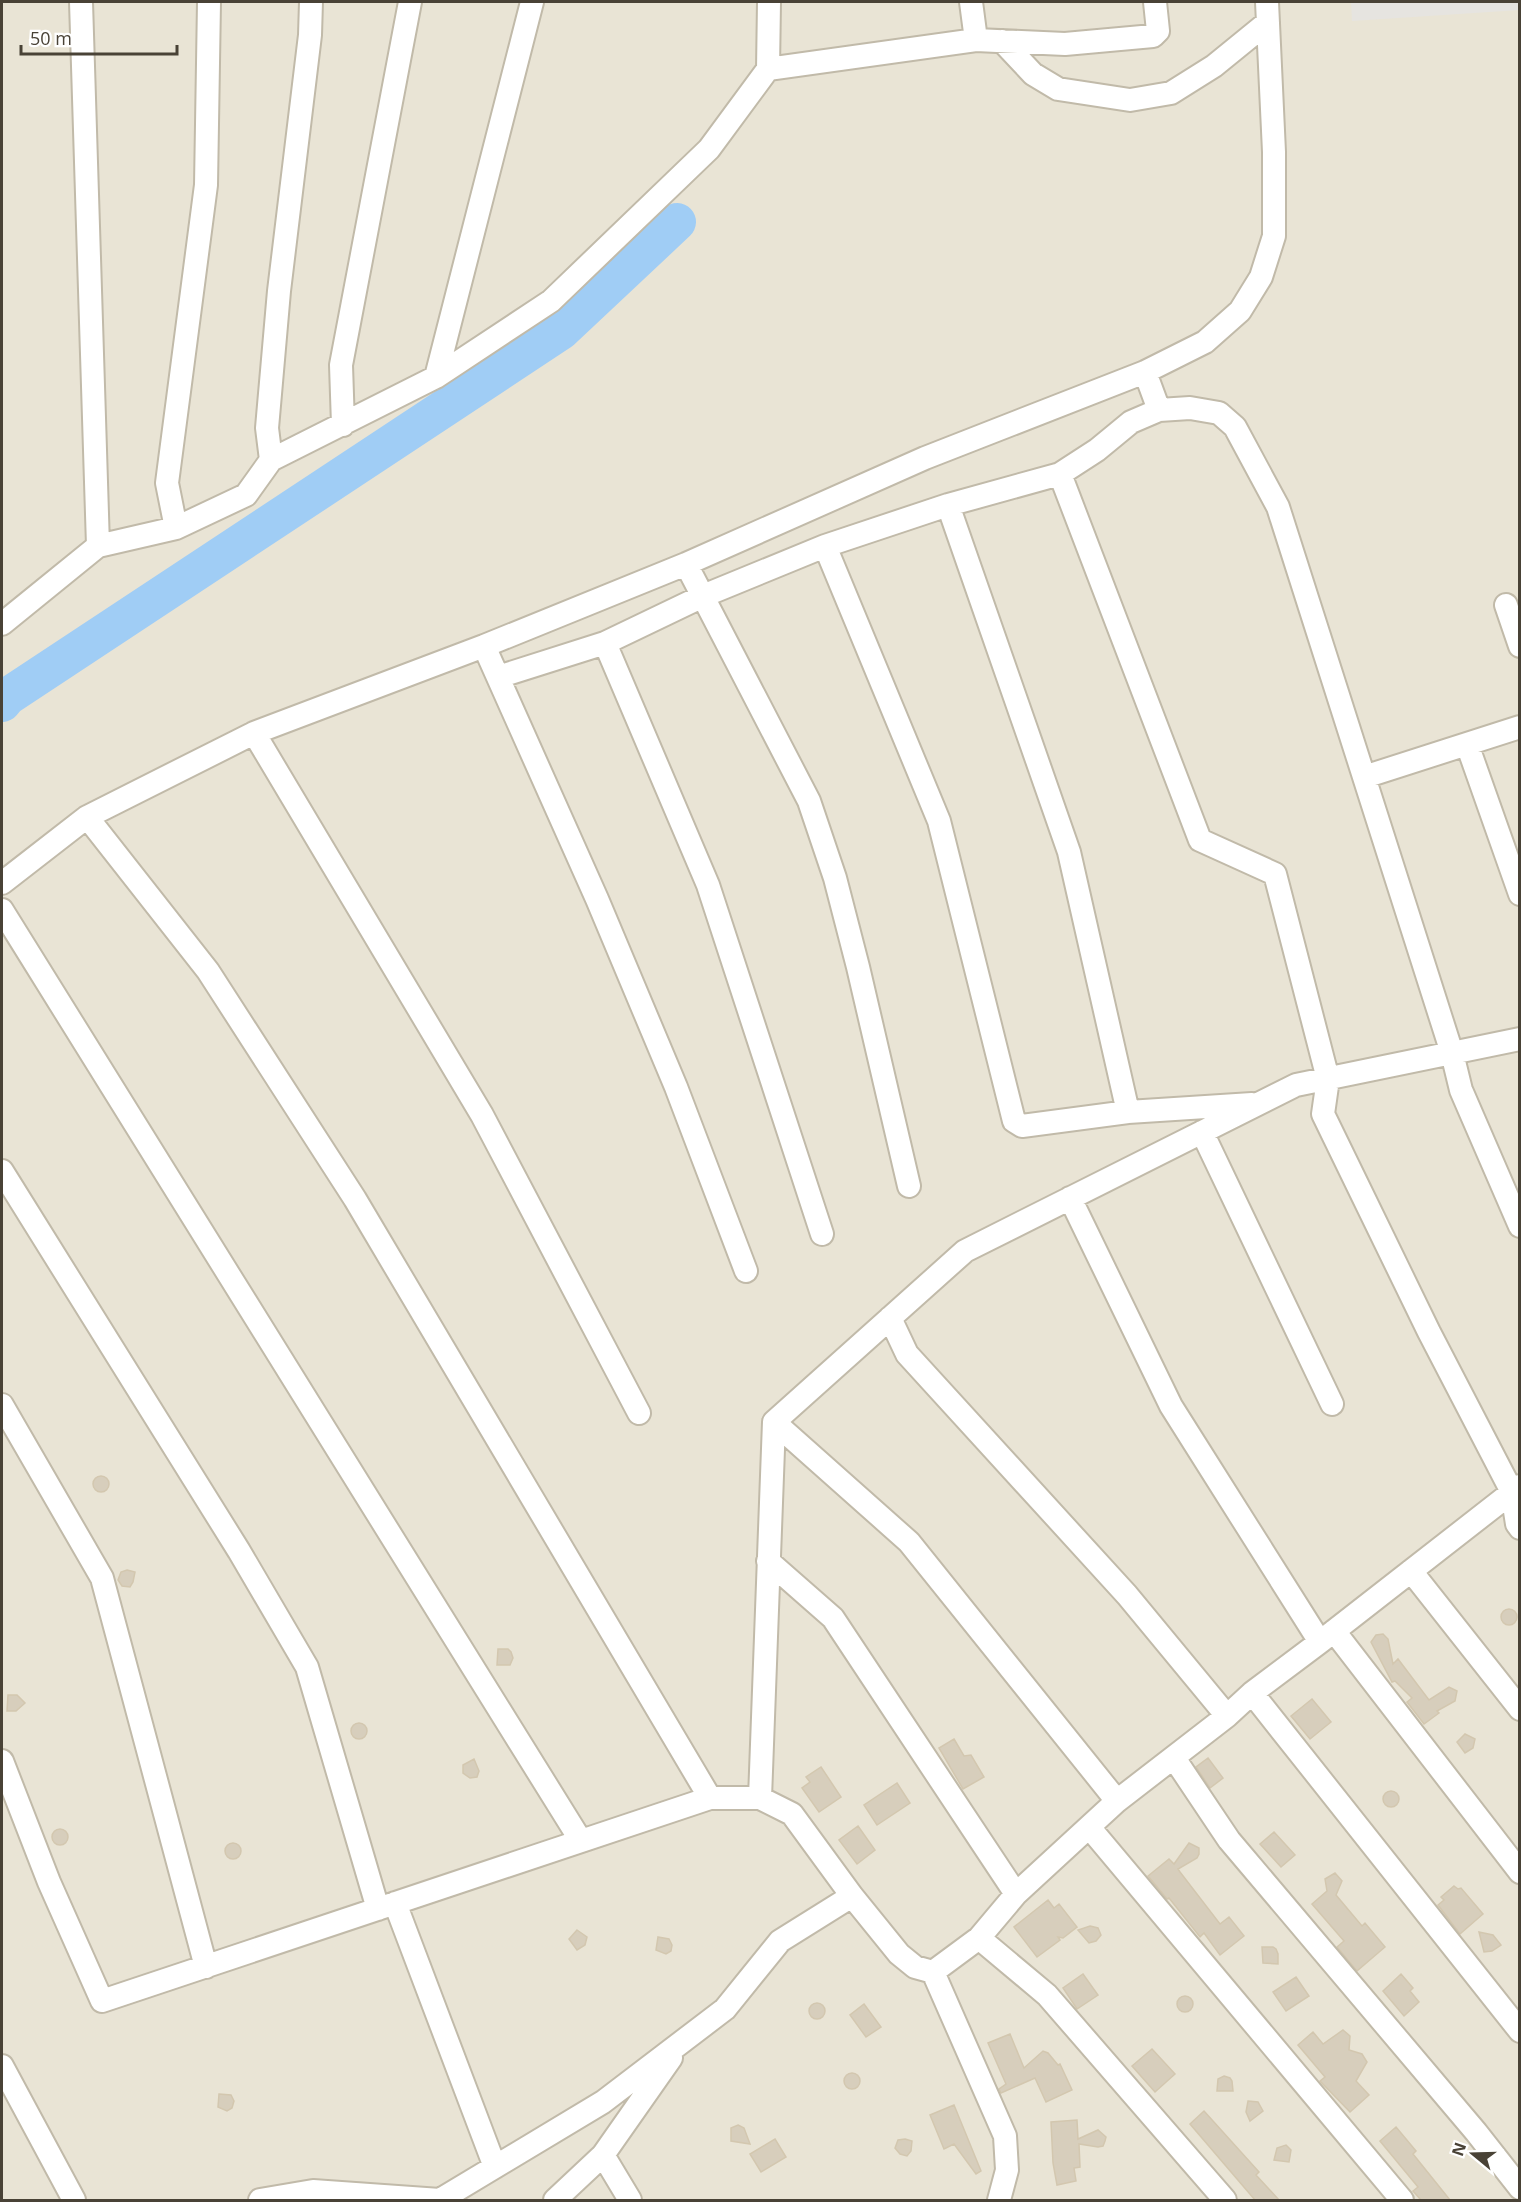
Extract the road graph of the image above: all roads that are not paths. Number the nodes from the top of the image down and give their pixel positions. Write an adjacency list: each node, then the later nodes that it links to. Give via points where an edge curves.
1 (81, 2): 21 (street)
2 (209, 2): 20 (street, via 206,185 167,483)
3 (312, 2): 17 (street, via 278,302 267,428)
4 (410, 2): 16 (street, via 341,365)
5 (532, 2): 14 (street)
6 (769, 2): 12 (street)
7 (971, 2): 10 (street)
8 (1155, 2): 11 (street, via 1158,31 1153,36 1065,44)
9 (1268, 12): 11 (street, via 1214,66 1171,93 1130,100 1058,89 1033,74); 13 (street, via 1274,236 1261,276 1240,310 1205,342)
10 (976, 40): 11 (street); 12 (street)
11 (1002, 41)
12 (768, 69): 14 (street, via 709,149 551,302)
13 (1145, 372): 15 (street); 23 (street, via 925,458)
14 (436, 377): 16 (street)
15 (1159, 410): 18 (street, via 1131,422); 34 (street, via 1191,408 1219,413 1235,427 1278,507)
16 (343, 425): 17 (street)
17 (271, 459): 20 (street, via 246,495)
18 (1060, 474): 19 (street); 41 (street, via 1200,840 1275,874)
19 (948, 505): 22 (street); 43 (street, via 1069,852)
20 (176, 528): 21 (street)
21 (98, 546): 26 (street)
22 (825, 546): 24 (street); 43 (street, via 939,821 1014,1121 1022,1126)
23 (686, 564): 24 (street); 28 (street)
24 (703, 596): 27 (street); 46 (street, via 809,801 835,878)
25 (1506, 604): 29 (street)
26 (2, 624)
27 (605, 643): 30 (street); 49 (street, via 708,885)
28 (484, 646): 30 (street); 32 (street)
29 (1520, 646)
30 (498, 677): 50 (street, via 668,1068)
31 (1520, 727): 33 (street)
32 (254, 733): 35 (street); 54 (street, via 482,1115)
33 (1467, 744): 34 (street); 37 (street)
34 (1364, 777): 40 (street)
35 (87, 817): 36 (street); 66 (street, via 208,971 355,1198)
36 (2, 883)
37 (1520, 894)
38 (2, 910): 70 (street)
39 (1520, 1039): 40 (street)
40 (1452, 1053): 41 (street); 48 (street, via 1461,1090)
41 (1328, 1079): 42 (street, via 1296,1085); 56 (street, via 1323,1114 1429,1332)
42 (1264, 1103): 43 (street); 44 (street)
43 (1128, 1112)
44 (1202, 1132): 47 (street); 52 (street)
45 (2, 1170): 74 (street, via 307,1667)
46 (909, 1186)
47 (1070, 1198): 51 (street, via 965,1251); 60 (street, via 1171,1406)
48 (1520, 1226)
49 (822, 1234)
50 (746, 1270)
51 (890, 1318): 55 (street); 63 (street, via 907,1354 1127,1595)
52 (1332, 1404)
53 (2, 1405): 76 (street, via 102,1578)
54 (639, 1413)
55 (774, 1422): 58 (street); 68 (street, via 909,1542)
56 (1516, 1489): 57 (street); 59 (street)
57 (1520, 1528)
58 (768, 1561): 67 (street); 72 (street, via 833,1618)
59 (1410, 1571): 60 (street); 62 (street)
60 (1327, 1637): 61 (street); 71 (street)
61 (1252, 1692): 63 (street); 78 (street)
62 (1520, 1709)
63 (1227, 1716): 64 (street)
64 (1174, 1758): 68 (street); 83 (street, via 1229,1840)
65 (2, 1761): 76 (street, via 102,2001)
66 (710, 1798): 67 (street); 70 (street)
67 (760, 1798): 73 (street, via 792,1814)
68 (1117, 1801): 69 (street)
69 (1089, 1827): 72 (street); 90 (street)
70 (581, 1841): 74 (street)
71 (1520, 1872)
72 (1016, 1894): 75 (street)
73 (852, 1896): 77 (street, via 899,1954 915,1967); 79 (street, via 780,1941 725,2009)
74 (387, 1906): 76 (street); 82 (street)
75 (979, 1938): 77 (street); 89 (street, via 1047,1995)
76 (206, 1967)
77 (933, 1972): 88 (street, via 1005,2136 1007,2170)
78 (1520, 2031)
79 (684, 2040): 81 (street); 82 (street, via 603,2102)
80 (2, 2066): 84 (street)
81 (603, 2155): 86 (street); 87 (street)
82 (495, 2167): 85 (street, via 440,2200 313,2191)
83 (1520, 2188)
84 (74, 2200)
85 (260, 2200)
86 (555, 2200)
87 (630, 2200)
88 (999, 2200)
89 (1225, 2200)
90 (1402, 2200)

